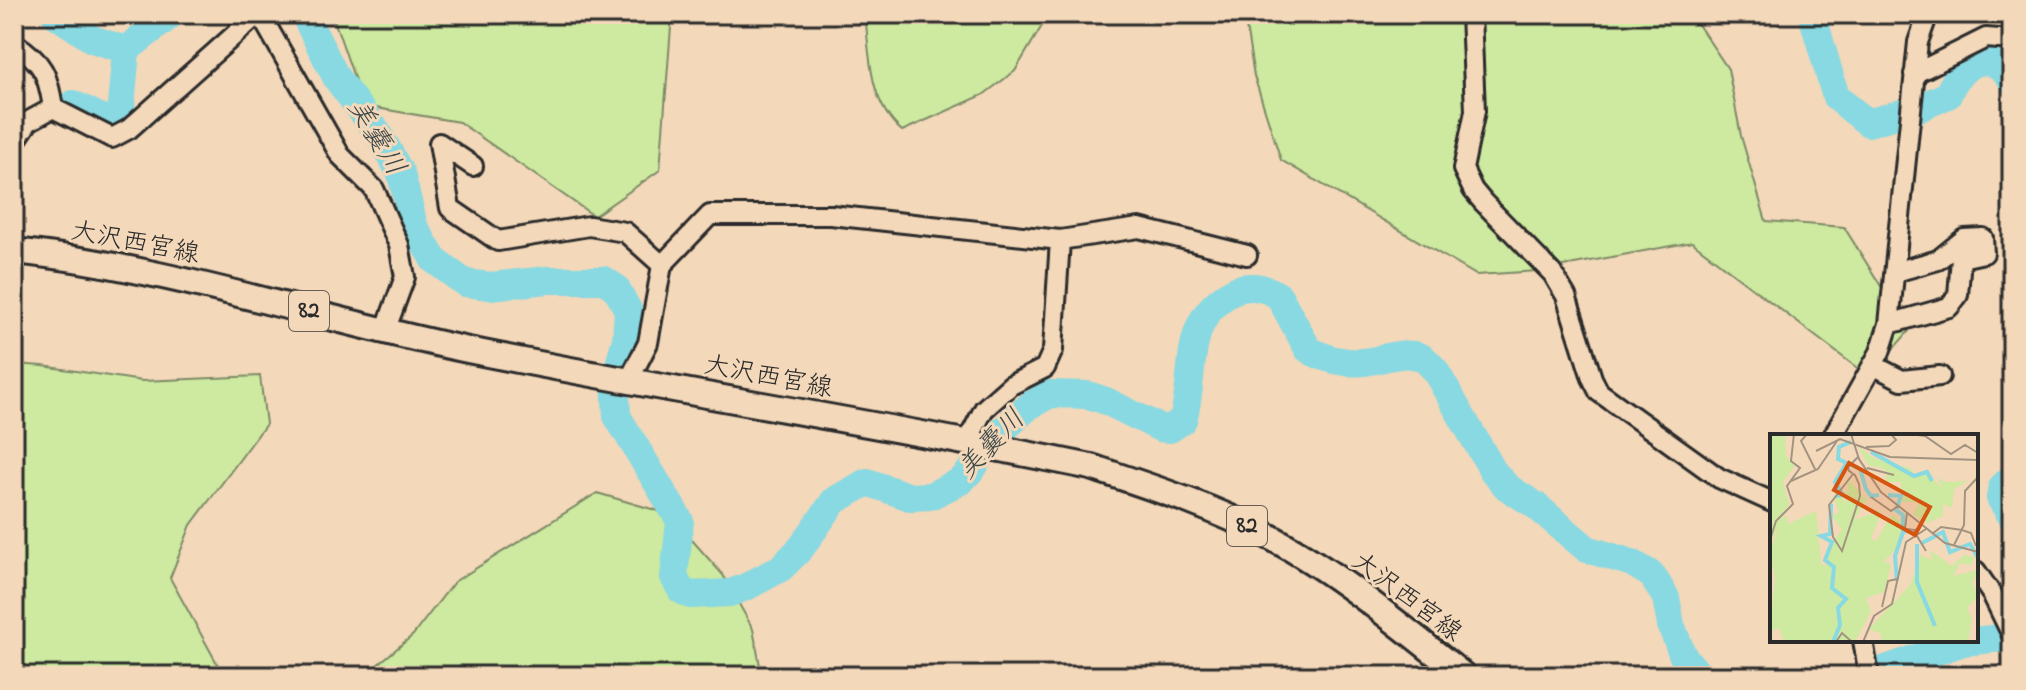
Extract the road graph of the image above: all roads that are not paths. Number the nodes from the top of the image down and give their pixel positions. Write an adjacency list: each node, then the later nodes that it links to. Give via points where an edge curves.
1 (259, 14): 7 (street, via 129,129 112,138); 16 (street, via 340,155 374,189 399,245 405,277)
2 (1471, 14): 22 (street, via 1475,111 1463,169 1473,190 1553,274 1566,296 1599,392 1719,478)
3 (1928, 14): 6 (street)
4 (2012, 40): 6 (street, via 1986,38)
5 (14, 43): 7 (street, via 48,77)
6 (1914, 74): 14 (street)
7 (53, 108): 8 (street, via 29,121)
8 (14, 143)
9 (473, 166): 13 (street, via 439,143 450,208 498,241 589,226 625,232)
10 (1060, 240): 12 (street, via 1139,228); 13 (street, via 831,215 710,215); 21 (street, via 1053,350 1045,368 1011,385 984,409)
11 (14, 251): 16 (main road, 大沢西宮線 / 82, via 223,290)
12 (1247, 255)
13 (662, 265): 19 (street, via 648,343)
14 (1895, 272): 15 (street); 15 (street, via 1938,260 1964,239 1983,238 1984,253 1961,258 1958,295 1949,307)
15 (1889, 324): 17 (street)
16 (385, 331): 19 (main road, 大沢西宮線 / 82)
17 (1873, 365): 18 (street, via 1902,380); 20 (street)
18 (1940, 376)
19 (619, 378): 21 (main road, 大沢西宮線 / 82)
20 (1834, 434)
21 (969, 444): 26 (main road, 大沢西宮線 / 82, via 1091,467 1187,498 1275,540)
22 (1770, 501)
23 (1978, 574): 24 (street)
24 (2012, 635)
25 (1863, 642): 27 (street)
26 (1464, 676)
27 (1869, 676)

